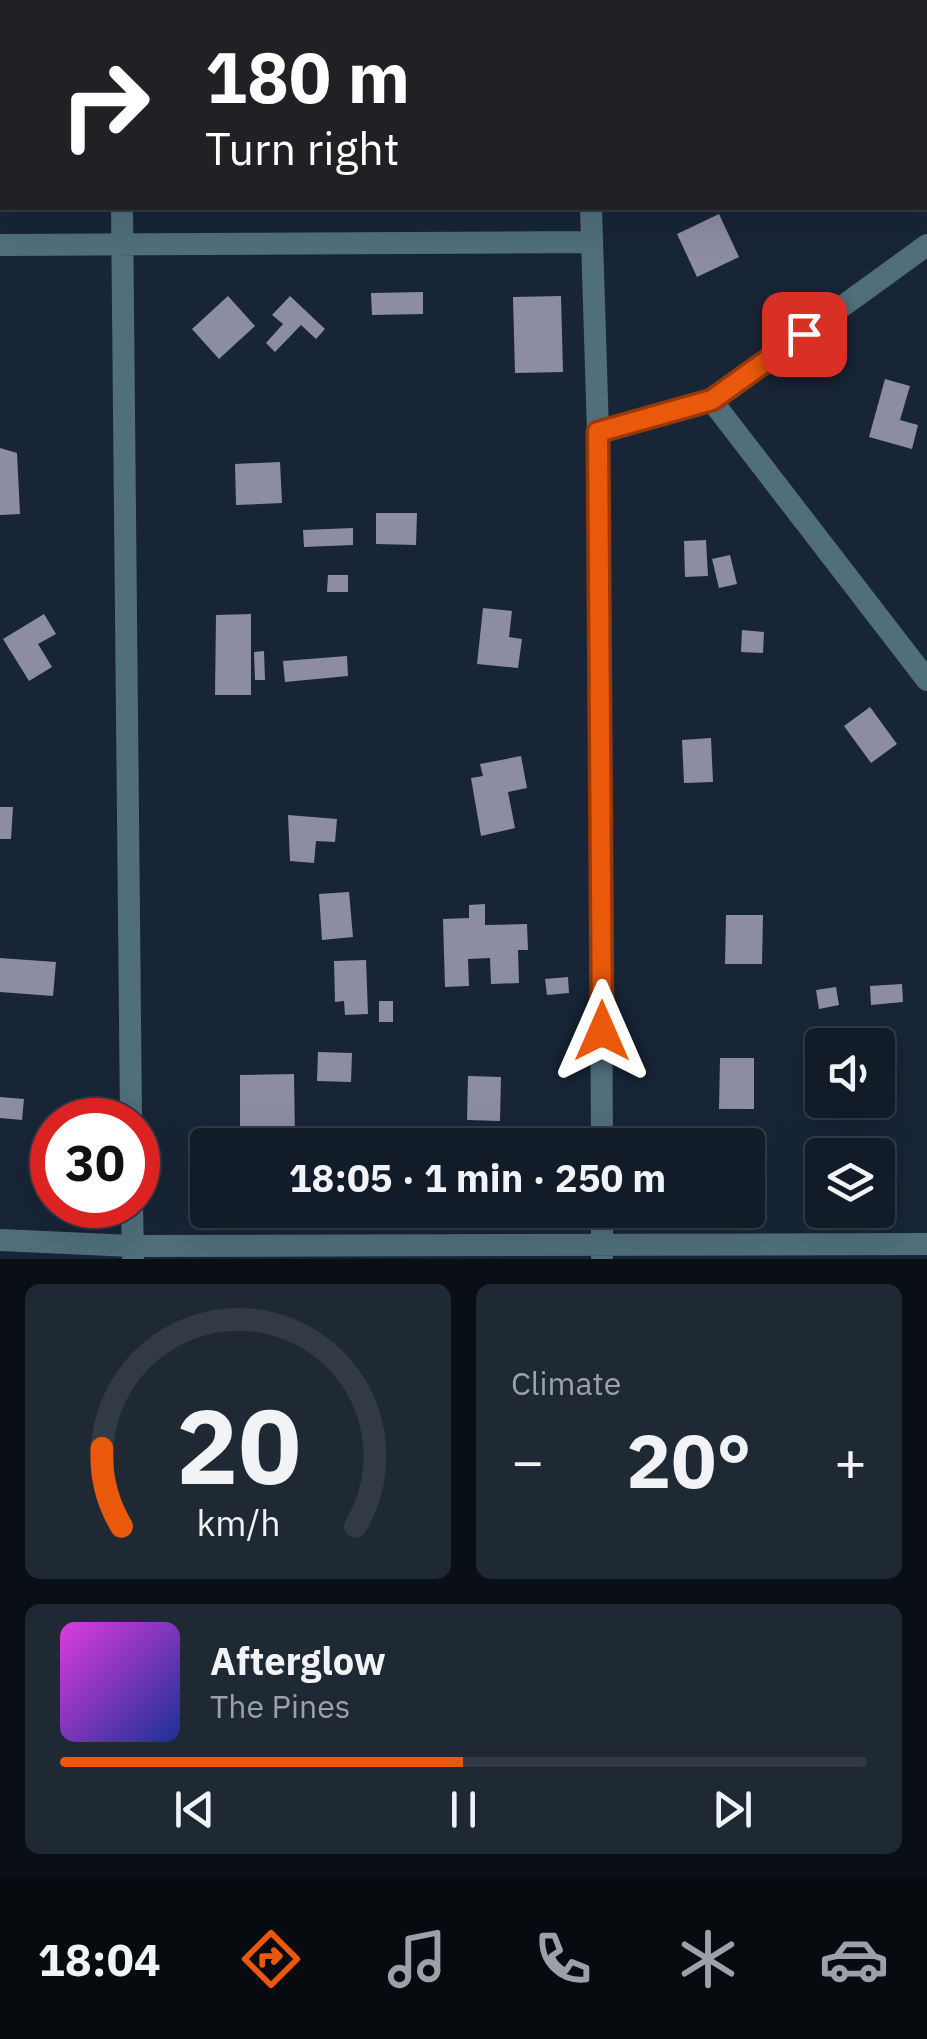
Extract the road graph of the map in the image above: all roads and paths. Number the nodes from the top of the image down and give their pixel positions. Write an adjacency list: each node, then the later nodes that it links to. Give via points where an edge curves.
1 (122, 210): 6 (street)
2 (591, 210): 3 (street)
3 (591, 242): 6 (street); 8 (street)
4 (0, 245): 6 (street)
5 (927, 245): 7 (street)
6 (122, 246): 10 (street)
7 (712, 400): 8 (street); 9 (street)
8 (598, 432): 11 (street)
9 (927, 680)
10 (131, 1098)
11 (602, 1128)
12 (0, 1240): 14 (street)
13 (927, 1244): 15 (street)
14 (132, 1252): 15 (street)
15 (602, 1252)

